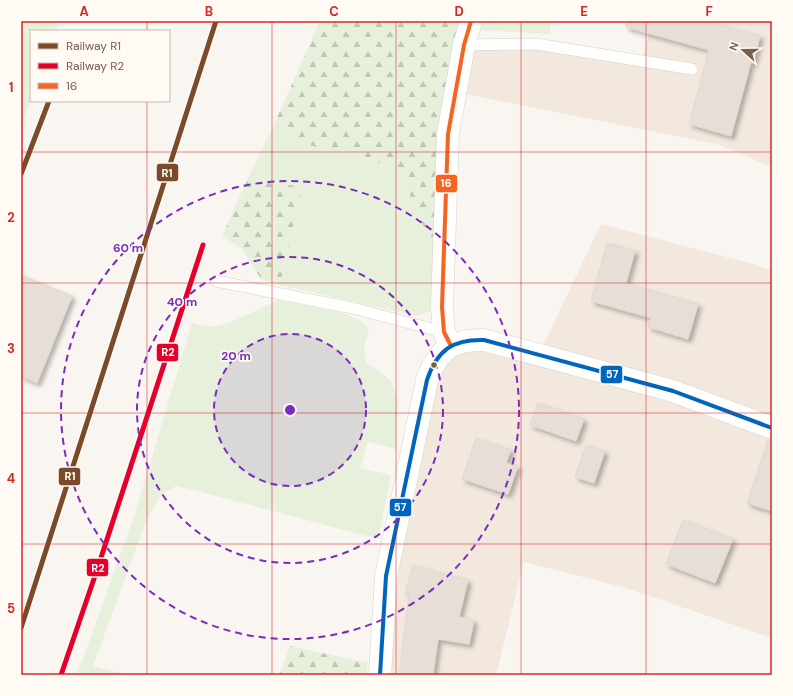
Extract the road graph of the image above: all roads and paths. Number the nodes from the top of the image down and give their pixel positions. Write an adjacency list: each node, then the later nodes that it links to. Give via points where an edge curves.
1 (471, 21): 2 (street)
2 (464, 45): 3 (lane, via 536,44); 5 (street, via 448,134 442,307)
3 (692, 70)
4 (216, 281): 5 (lane, via 352,308)
5 (448, 343): 6 (street, via 484,340 673,391); 7 (street, via 431,367 426,380 386,576)
6 (772, 428)
7 (380, 675)

